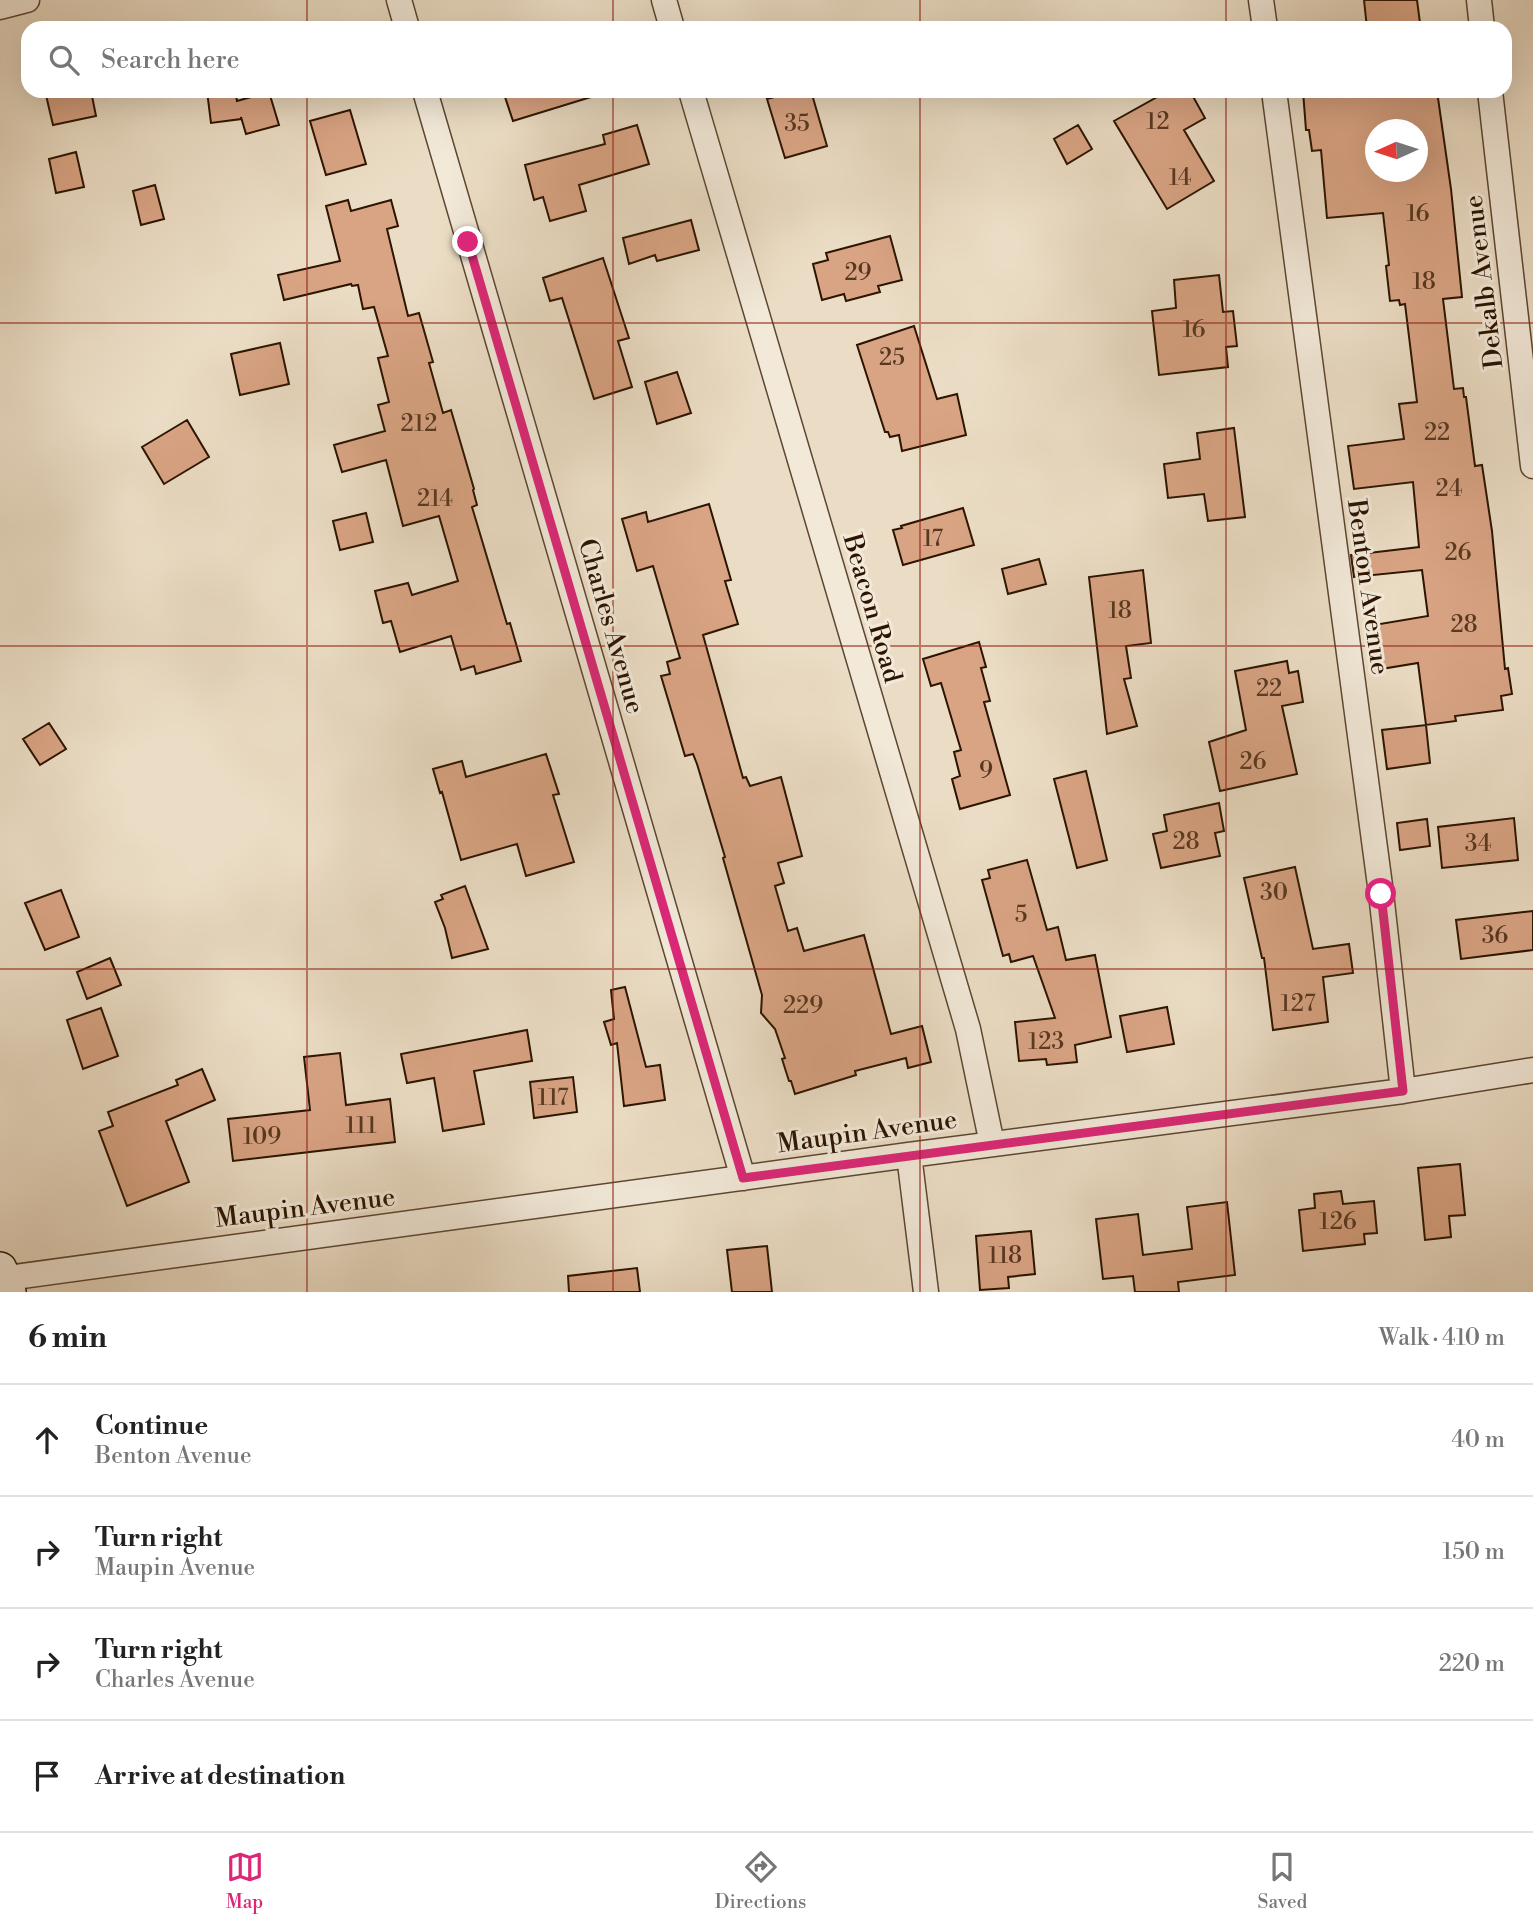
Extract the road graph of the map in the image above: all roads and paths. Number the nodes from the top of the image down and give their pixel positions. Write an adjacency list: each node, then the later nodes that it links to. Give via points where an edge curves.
1 (27, 0): 6 (street)
2 (399, 0): 7 (street)
3 (664, 0): 8 (street)
4 (1261, 0): 9 (street)
5 (1479, 0): 10 (street)
6 (0, 7)
7 (405, 21)
8 (670, 21)
9 (1264, 21)
10 (1481, 21)
11 (427, 98): 20 (street, Charles Avenue)
12 (693, 98): 18 (street, Beacon Road, via 968,1029)
13 (1275, 98): 17 (street, Benton Avenue)
14 (1491, 98): 15 (street, Dekalb Avenue)
15 (1533, 466)
16 (1533, 1070): 17 (street, Maupin Avenue)
17 (1403, 1091): 18 (street, Maupin Avenue)
18 (992, 1144): 19 (street, Maupin Avenue)
19 (909, 1155): 20 (street, Maupin Avenue); 22 (street)
20 (743, 1178): 21 (street, Maupin Avenue)
21 (3, 1279)
22 (926, 1292)

